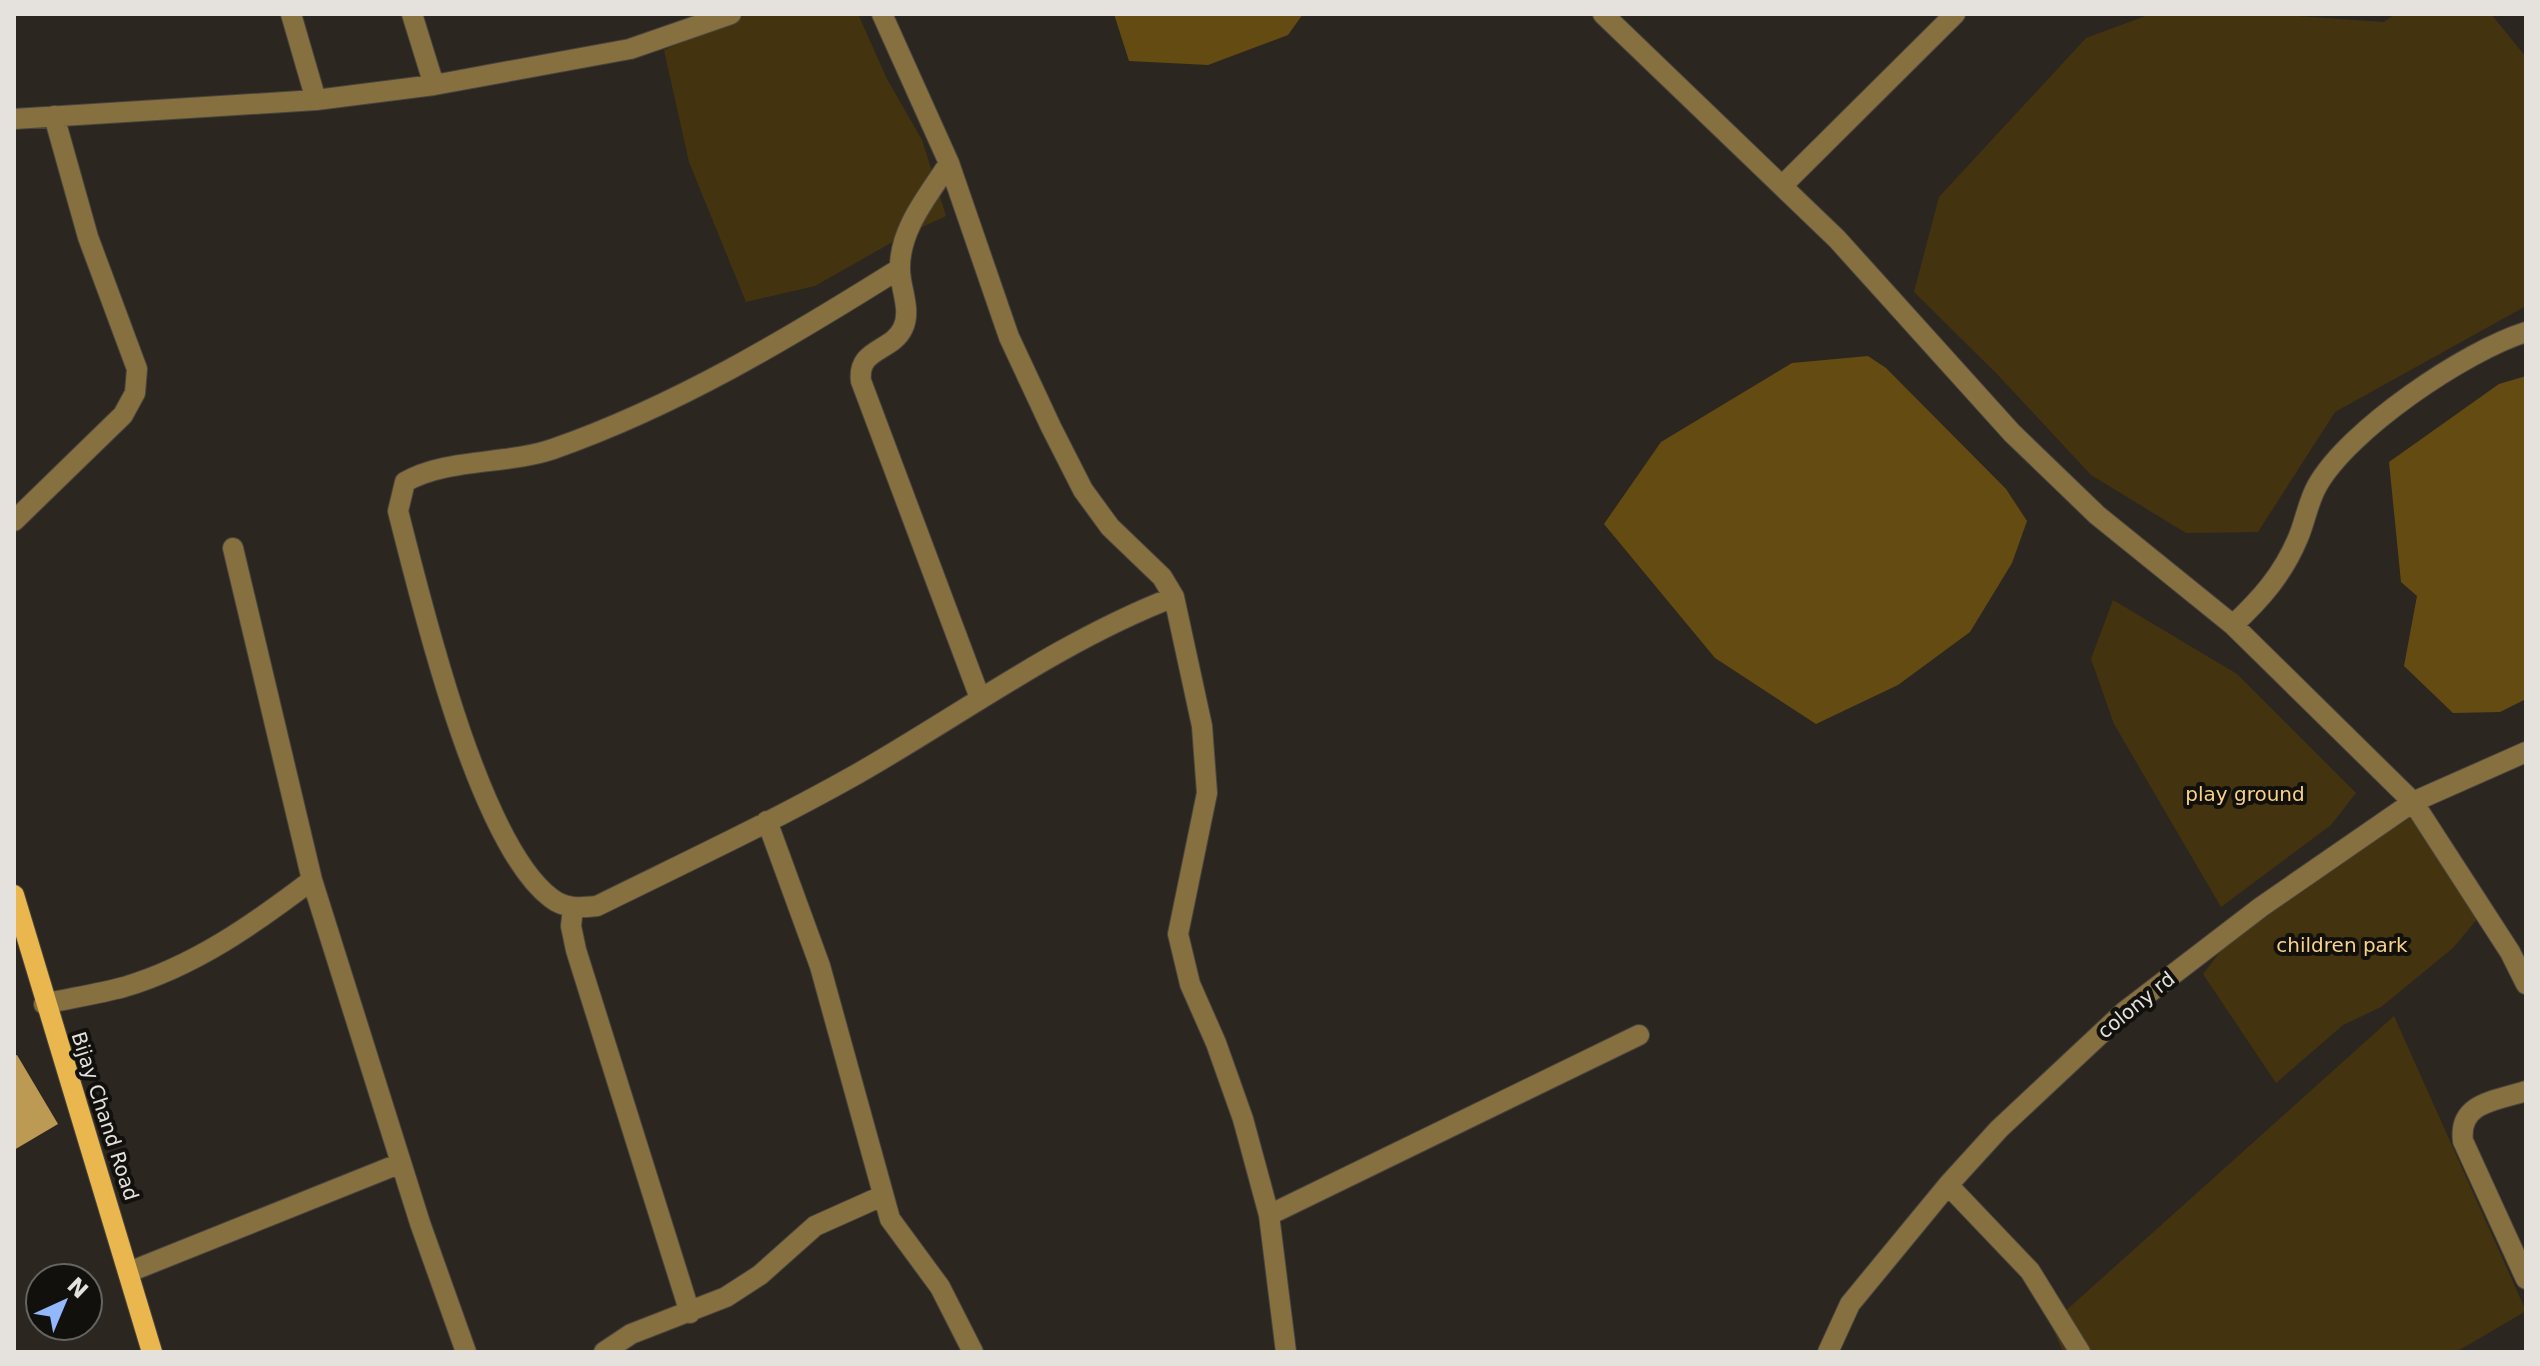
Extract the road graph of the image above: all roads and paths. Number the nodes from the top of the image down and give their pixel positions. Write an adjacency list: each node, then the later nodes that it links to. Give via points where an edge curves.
1 (291, 14): 8 (street)
2 (412, 14): 7 (street)
3 (731, 14): 7 (street, via 630,49)
4 (882, 14): 11 (street)
5 (1603, 14): 12 (street)
6 (1955, 14): 12 (street)
7 (434, 85): 8 (street)
8 (316, 100): 9 (street)
9 (54, 116): 10 (street); 15 (street, via 88,237 137,369 135,393 123,415)
10 (14, 119)
11 (949, 163): 13 (street, via 903,242); 17 (street, via 1009,337 1083,490)
12 (1783, 185): 18 (street, via 2012,433 2097,515)
13 (899, 269): 19 (street, via 903,330 864,360 861,381); 25 (street, via 783,341 661,405 550,450 424,471 405,482 398,511 458,723 511,848 552,899)
14 (2526, 332): 18 (street, via 2508,337 2417,390 2342,455 2317,486 2297,541 2270,591)
15 (14, 521)
16 (233, 548): 23 (street)
17 (1174, 597): 19 (street, via 1109,624); 33 (street, via 1202,726 1207,793 1178,934 1190,984 1243,1119)
18 (2233, 625): 21 (street)
19 (980, 698): 22 (street, via 857,774)
20 (2526, 752): 21 (street, colony rd)
21 (2413, 802): 26 (street); 31 (street, colony rd, via 2261,907 2124,1012 1999,1129)
22 (767, 821): 25 (street, via 597,906); 32 (street, via 820,966)
23 (312, 880): 27 (street, via 251,927 184,964 124,987); 30 (street)
24 (14, 895): 27 (main road, Bijay Chand Road)
25 (573, 908): 36 (street, via 576,950)
26 (2526, 984)
27 (44, 1004): 34 (main road, Bijay Chand Road)
28 (1639, 1035): 33 (street)
29 (2526, 1091): 35 (street, via 2477,1107 2461,1127)
30 (401, 1163): 34 (street); 38 (street)
31 (1948, 1185): 42 (street, colony rd, via 1850,1304); 43 (street, via 2030,1271)
32 (882, 1196): 36 (street, via 815,1226 760,1275); 40 (street, via 890,1219 940,1287)
33 (1269, 1215): 41 (street)
34 (129, 1272): 37 (main road, Bijay Chand Road)
35 (2526, 1279)
36 (690, 1313): 39 (street, via 631,1334)
37 (152, 1352)
38 (466, 1352)
39 (604, 1352)
40 (973, 1352)
41 (1286, 1352)
42 (1828, 1352)
43 (2080, 1352)

